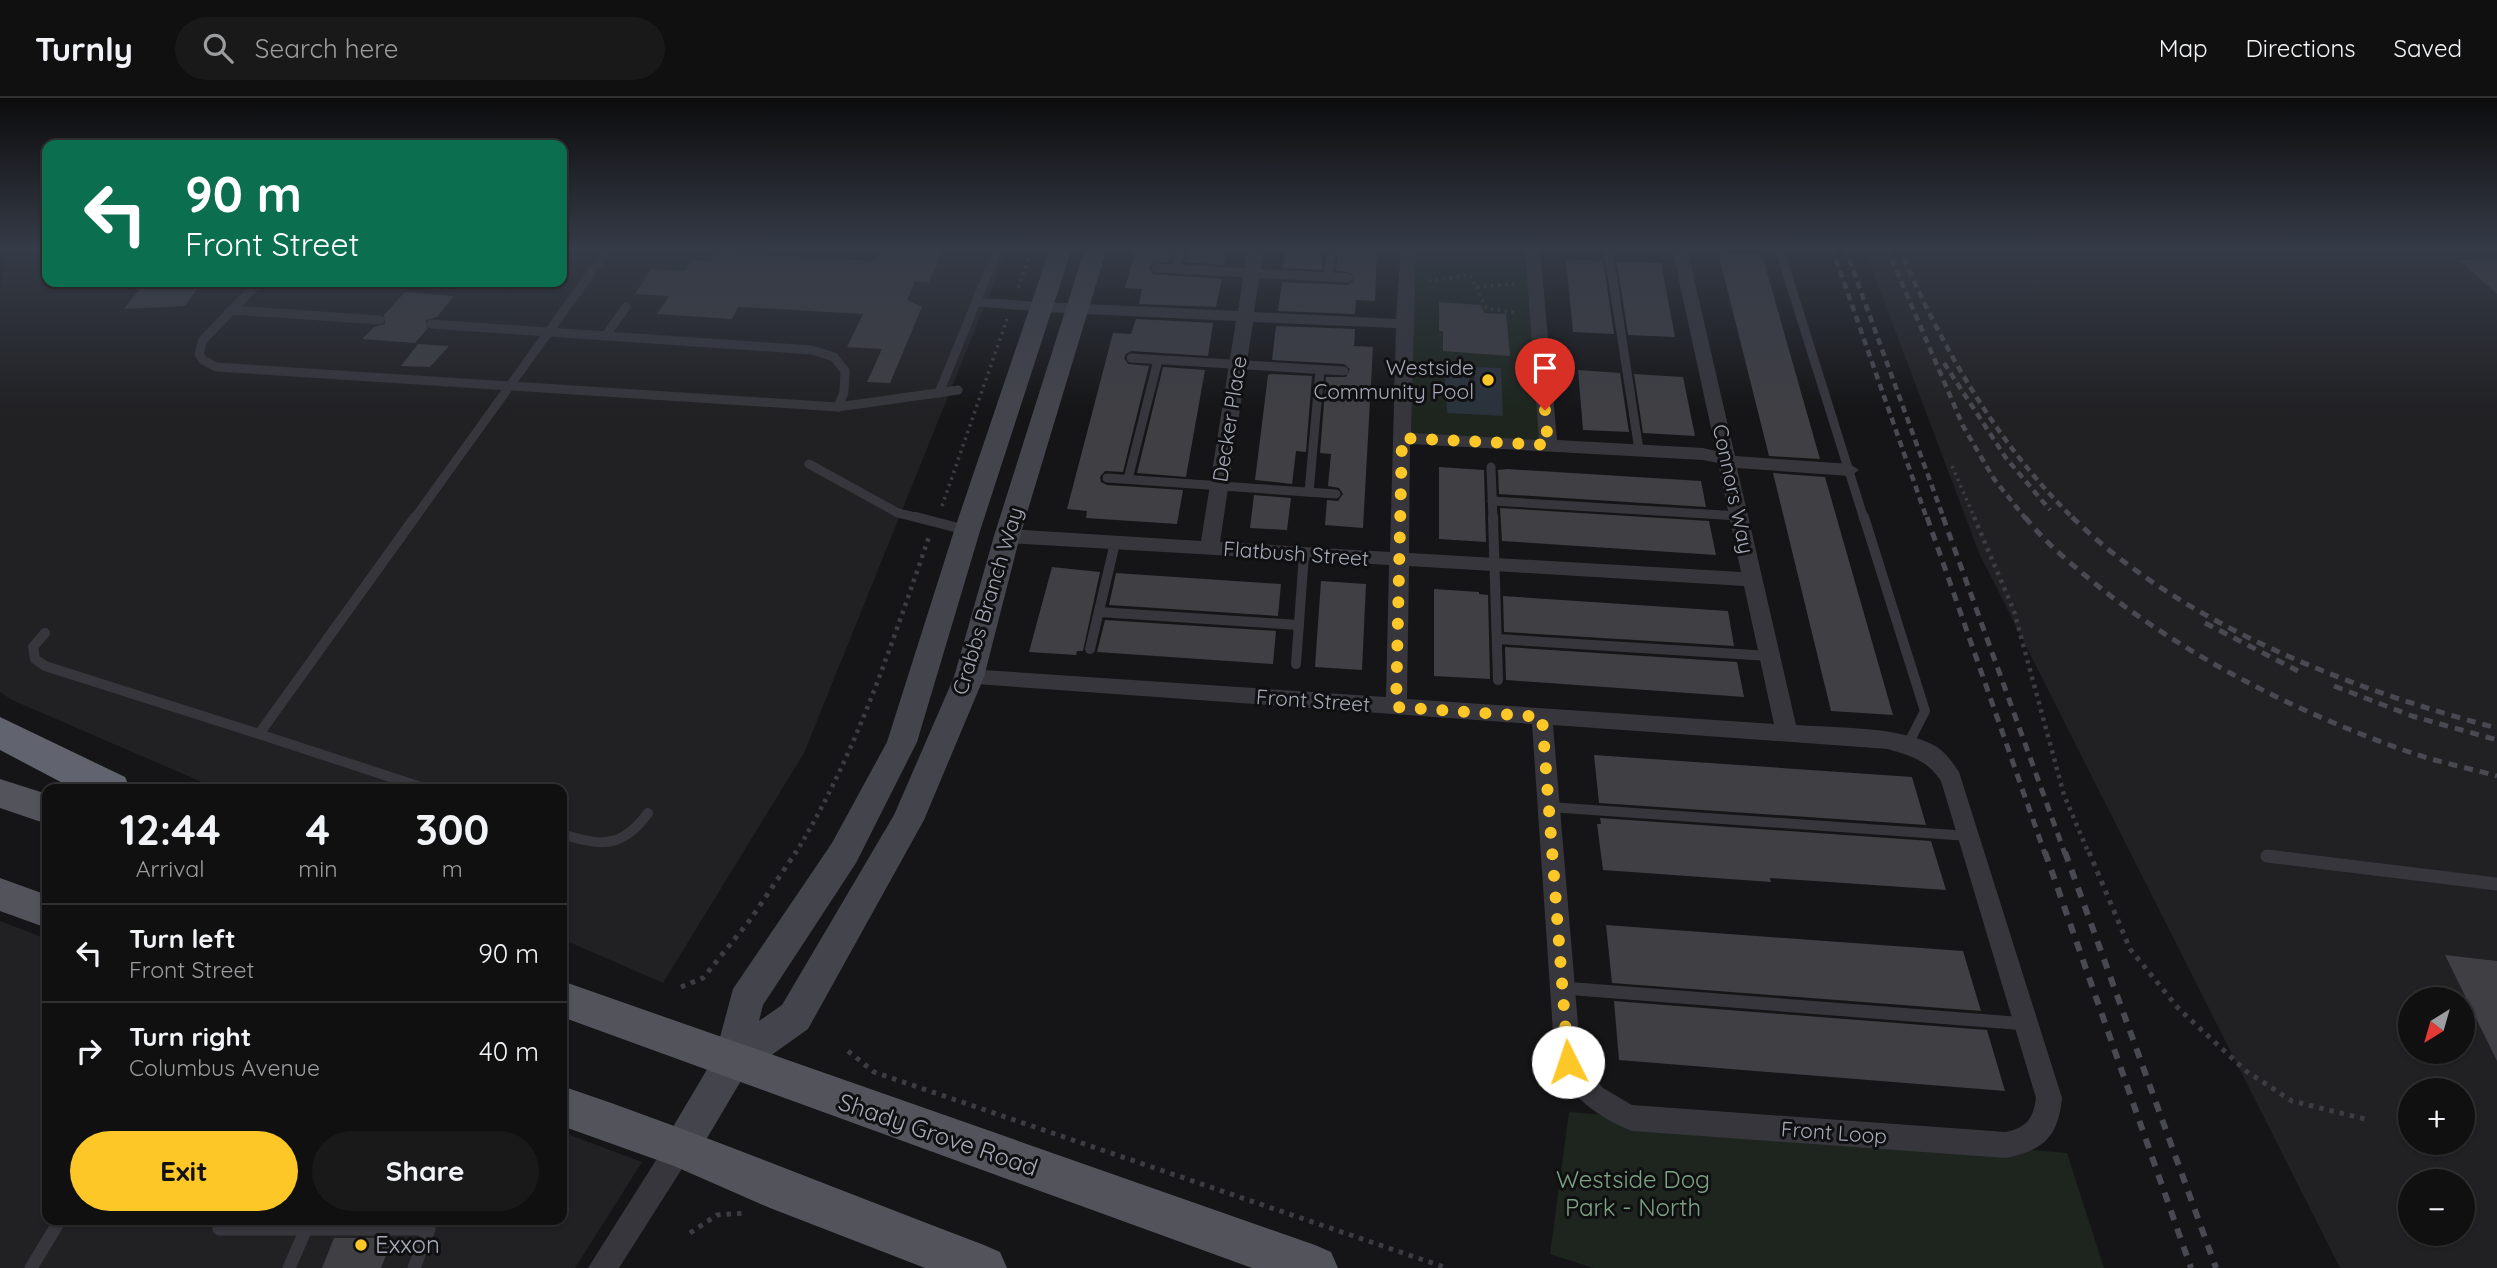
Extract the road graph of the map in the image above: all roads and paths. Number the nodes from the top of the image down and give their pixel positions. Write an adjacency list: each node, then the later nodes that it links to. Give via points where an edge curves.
1 (976, 302): 33 (lane)
2 (239, 303): 18 (lane)
3 (569, 303): 24 (lane)
4 (987, 303): 14 (lane)
5 (1044, 303): 16 (main road, Crabbs Branch Way)
6 (1080, 303): 17 (main road, Crabbs Branch Way)
7 (1248, 303): 20 (street, Decker Place)
8 (1405, 303): 23 (street)
9 (1483, 303): 19 (path, via 1486,308)
10 (1537, 303): 36 (street)
11 (1616, 303): 37 (lane)
12 (1692, 303): 38 (street, Connors Way)
13 (1796, 303): 42 (lane)
14 (1012, 304): 16 (lane); 50 (path)
15 (626, 307): 25 (lane)
16 (1043, 307): 17 (street); 51 (main road, Crabbs Branch Way)
17 (1078, 309): 20 (street); 52 (main road, Crabbs Branch Way)
18 (232, 310): 21 (lane); 31 (lane, via 198,348 199,356 216,367)
19 (1518, 313)
20 (1246, 316): 23 (street); 28 (street, Decker Place)
21 (380, 320)
22 (431, 324): 24 (lane)
23 (1404, 324): 35 (street)
24 (548, 331): 25 (lane); 31 (lane)
25 (606, 335): 34 (lane, via 819,351 838,358 845,369 848,379)
26 (1131, 358): 27 (lane)
27 (1158, 360): 28 (lane); 44 (lane)
28 (1238, 364): 29 (lane); 45 (street, Decker Place)
29 (1320, 369): 30 (lane); 46 (lane)
30 (1344, 371)
31 (509, 386): 34 (lane); 72 (lane)
32 (958, 390): 33 (lane)
33 (939, 393): 34 (lane)
34 (838, 407)
35 (1402, 438): 36 (street); 56 (street)
36 (1548, 445): 37 (street)
37 (1639, 450): 38 (street)
38 (1726, 459): 42 (street); 49 (street, Connors Way)
39 (809, 464): 50 (lane, via 898,513)
40 (1952, 466): 93 (path, via 2014,611 2064,795 2130,949 2179,1009 2246,1071 2292,1101)
41 (1491, 467): 48 (lane)
42 (1850, 470): 73 (lane, via 1925,711)
43 (1107, 478): 44 (lane)
44 (1128, 479): 45 (lane)
45 (1219, 486): 46 (lane); 54 (street, Decker Place)
46 (1309, 492): 47 (lane)
47 (1336, 494)
48 (1492, 501): 49 (lane); 57 (lane)
49 (1739, 516): 58 (street, Connors Way)
50 (934, 524): 51 (lane); 86 (path, via 870,706 822,809 750,920 703,978)
51 (967, 531): 91 (main road, Crabbs Branch Way, via 902,742 844,853 746,1000)
52 (1007, 536): 53 (street, Flatbush Street); 66 (main road, Crabbs Branch Way)
53 (1115, 543): 54 (street, Flatbush Street); 59 (lane)
54 (1209, 548): 55 (street, Flatbush Street)
55 (1304, 554): 56 (street, Flatbush Street); 60 (lane)
56 (1399, 561): 57 (street, Flatbush Street); 68 (street)
57 (1494, 565): 58 (street, Flatbush Street); 62 (lane)
58 (1753, 580): 64 (street, Connors Way)
59 (1099, 612): 60 (lane); 63 (lane)
60 (1299, 625): 65 (lane)
61 (45, 633): 72 (lane, via 33,647 35,659 44,666)
62 (1497, 639): 64 (lane); 67 (lane)
63 (1090, 649)
64 (1770, 656): 70 (street, Connors Way)
65 (1296, 664)
66 (969, 677): 68 (street, Front Street); 91 (main road, Crabbs Branch Way, via 908,820 795,1017)
67 (1498, 680)
68 (1396, 707): 69 (street, Front Street)
69 (1542, 717): 70 (street, Front Street); 78 (street, Front Loop)
70 (1787, 731): 73 (street, Front Street)
71 (0, 733): 74 (highway)
72 (259, 734): 75 (lane)
73 (1908, 744): 81 (street, Front Loop, via 1940,762 1951,778)
74 (100, 784)
75 (412, 784)
76 (0, 793): 77 (main road)
77 (42, 807)
78 (1549, 807): 81 (lane); 87 (street, Front Loop)
79 (648, 813): 80 (lane, via 638,829 617,842 592,844)
80 (567, 836)
81 (1969, 836): 89 (street, Front Loop)
82 (2266, 856): 83 (lane)
83 (2497, 884)
84 (0, 894): 85 (main road)
85 (42, 910)
86 (681, 987)
87 (1563, 988): 89 (lane); 89 (street, Front Loop, via 1568,1062 1578,1083 1611,1110 1632,1118 2006,1145 2027,1141 2048,1118 2049,1098)
88 (567, 1001): 91 (main road, Shady Grove Road)
89 (2027, 1024)
90 (848, 1051): 104 (path, via 874,1072)
91 (732, 1062): 94 (main road, Crabbs Branch Way); 103 (main road, Shady Grove Road)
92 (567, 1107): 94 (main road)
93 (2370, 1120)
94 (680, 1147): 101 (street, Crabbs Branch Way); 102 (main road)
95 (57, 1225): 98 (lane)
96 (219, 1229): 97 (lane)
97 (306, 1229): 99 (lane); 100 (lane, via 429,1229)
98 (31, 1268)
99 (289, 1268)
100 (414, 1268)
101 (603, 1268)
102 (984, 1268)
103 (1315, 1268)
104 (1447, 1268)

